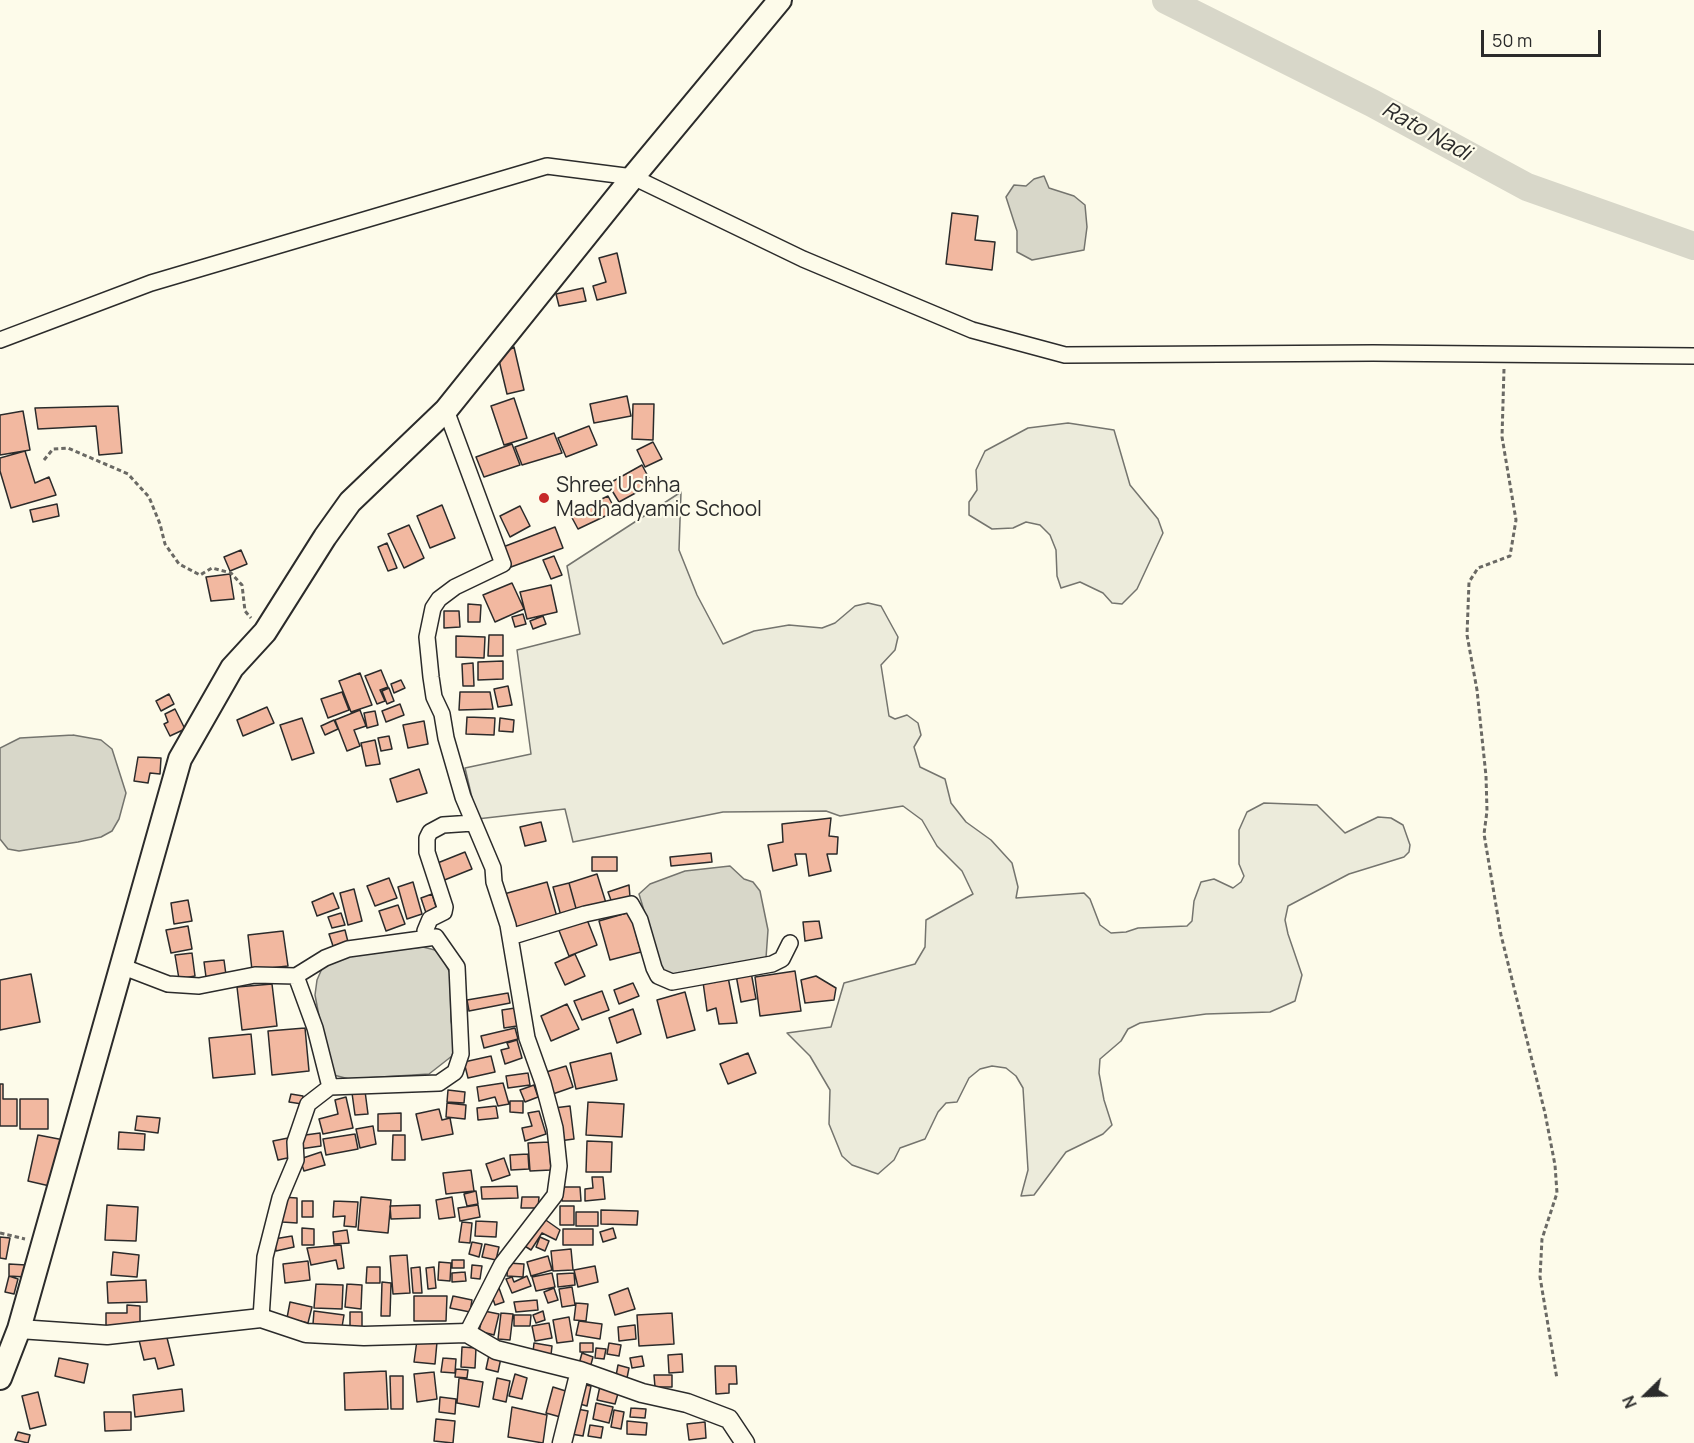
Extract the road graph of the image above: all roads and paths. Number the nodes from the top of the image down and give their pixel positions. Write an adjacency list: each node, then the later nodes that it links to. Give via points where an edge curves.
1 (780, 0): 2 (main road)
2 (633, 177): 3 (street, via 547,166 150,284); 4 (street, via 802,259 972,330 1065,355); 6 (main road)
3 (0, 340)
4 (1506, 355): 5 (street); 23 (path, via 1502,437 1516,520 1510,556 1478,568 1469,582 1467,635 1486,776 1484,834 1500,935 1555,1165 1557,1193 1542,1239 1540,1277)
5 (1694, 356)
6 (446, 410): 8 (main road, via 350,502); 9 (street, via 502,564 439,599 429,621 434,697)
7 (44, 460): 8 (path, via 53,449 68,448 128,474 149,497 165,544 179,564 200,575 212,568 231,573 242,585 245,611)
8 (265, 632): 13 (main road, via 232,668 180,759)
9 (472, 823): 10 (street, via 493,868); 11 (street, via 443,825 427,838 427,852 445,907 444,912 430,919)
10 (510, 937): 12 (street, via 631,904 658,976 672,982 772,964 782,960); 20 (street, via 527,1038 555,1128 559,1166 555,1196 502,1264)
11 (426, 938): 14 (street, via 348,949 325,957); 15 (street, via 436,937 457,967 461,1054 455,1072 439,1083)
12 (790, 943)
13 (121, 966): 14 (street, via 168,984 199,986 255,975); 17 (main road)
14 (296, 976): 15 (street)
15 (330, 1087): 18 (street, via 308,1104 294,1142 296,1160 280,1198 265,1257)
16 (0, 1233): 17 (path, via 24,1239)
17 (41, 1249): 19 (main road)
18 (261, 1318): 19 (street, via 107,1335); 20 (street, via 306,1333)
19 (19, 1329): 22 (main road)
20 (467, 1333): 21 (street, via 496,1350)
21 (580, 1371): 24 (street); 25 (street, via 729,1419)
22 (0, 1378)
23 (1557, 1379)
24 (562, 1443)
25 (745, 1443)

